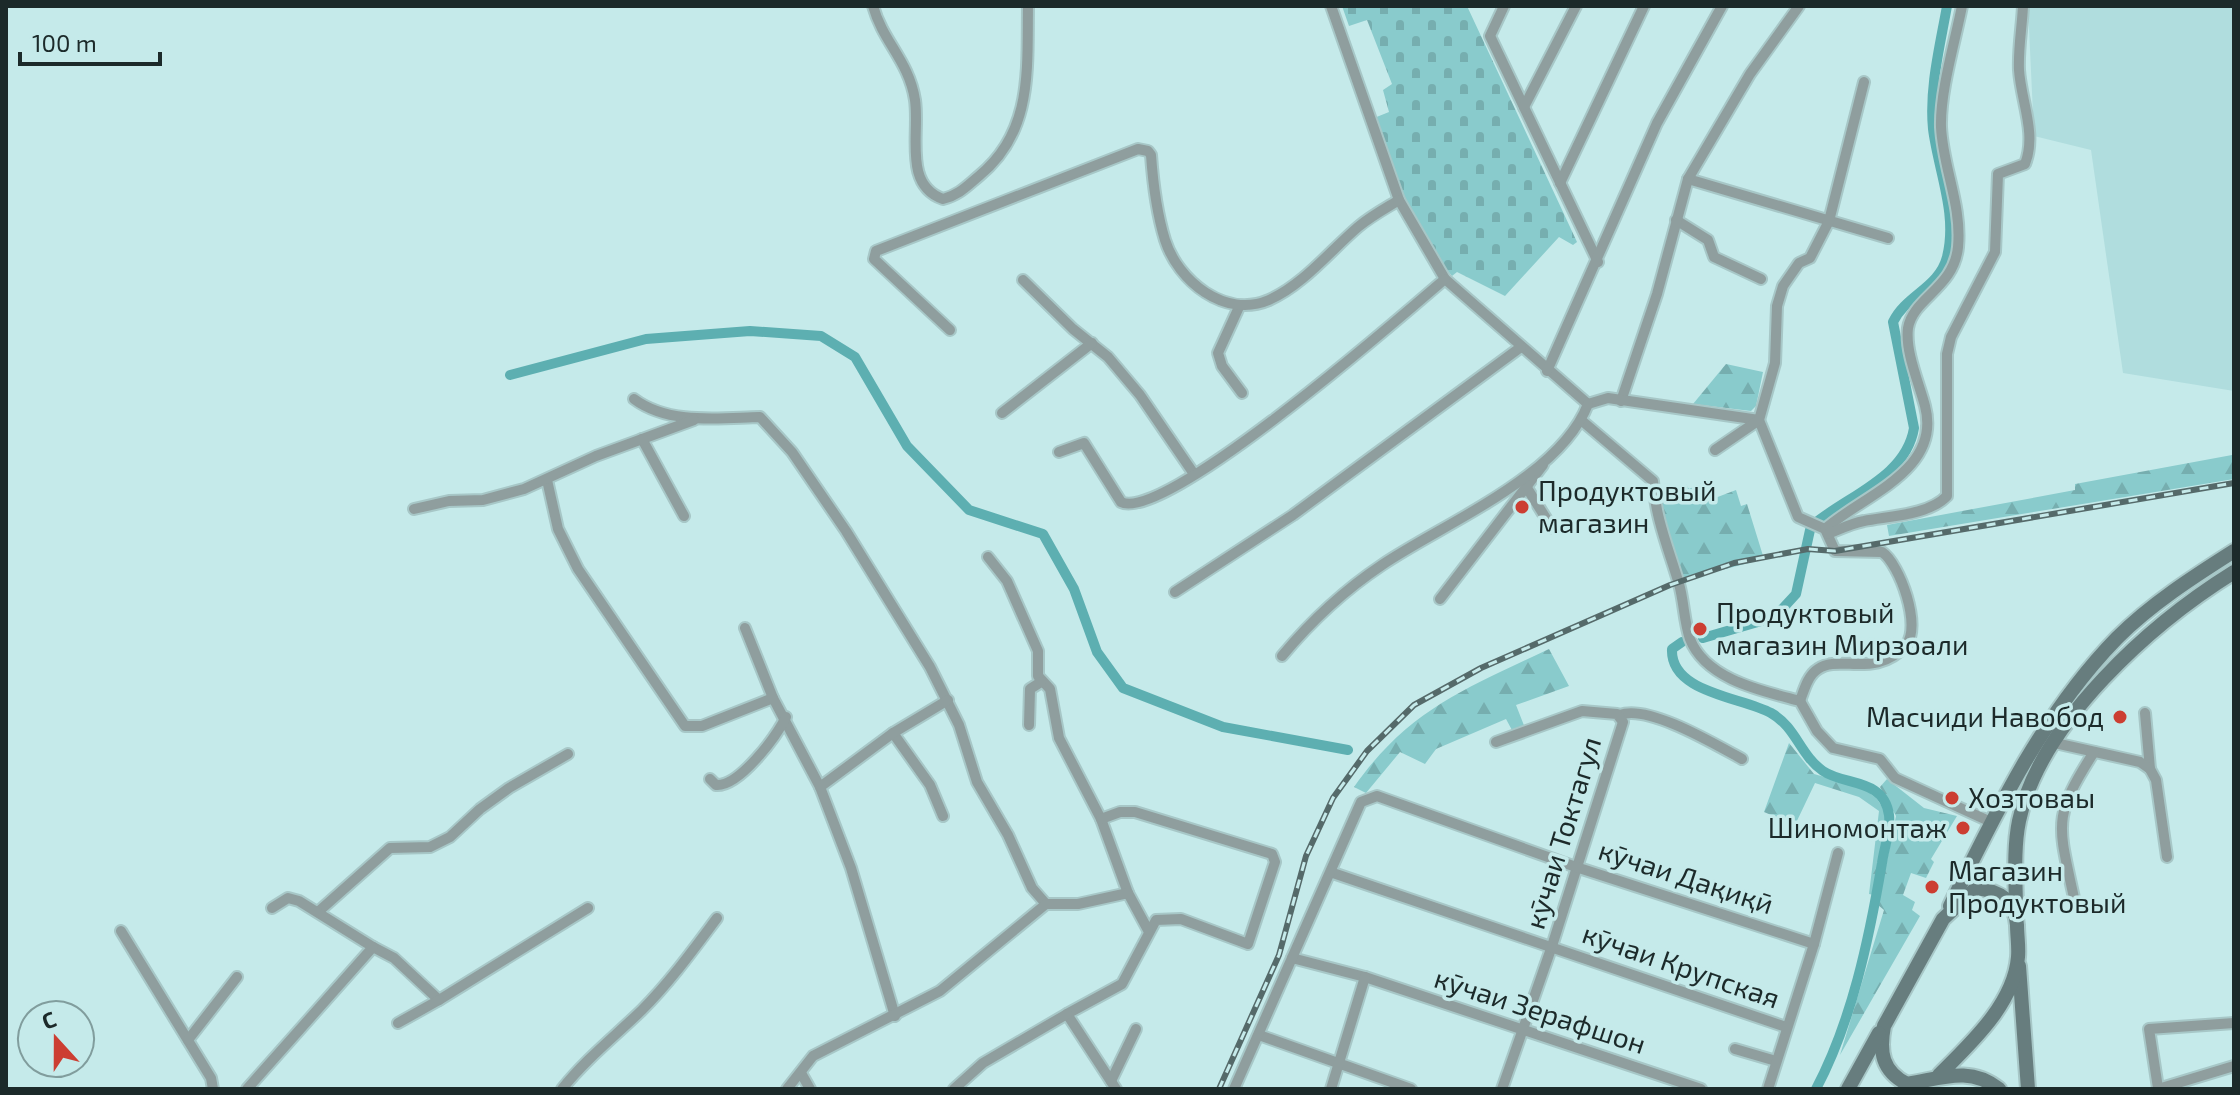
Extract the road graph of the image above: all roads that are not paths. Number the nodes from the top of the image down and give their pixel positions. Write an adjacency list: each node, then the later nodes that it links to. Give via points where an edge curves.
1 (873, 6): 2 (street, via 911,79 918,177 925,189 943,199 957,195 989,169 1017,129 1023,109)
2 (1028, 6)
3 (1331, 6): 15 (street)
4 (1504, 6): 12 (street, via 1490,36)
5 (1576, 6): 12 (street)
6 (1644, 6): 14 (street)
7 (1722, 6): 19 (street, via 1657,123)
8 (1799, 6): 13 (street, via 1750,74)
9 (1962, 6): 46 (street, via 1941,127 1958,210 1958,249 1952,270 1912,314 1908,331 1927,414 1925,438 1916,460 1897,478)
10 (2023, 6): 46 (street, via 2019,70 2029,154 2025,164 1998,174 1995,252 1951,337 1947,496 1938,506)
11 (1864, 82): 17 (street)
12 (1524, 107): 14 (street)
13 (1688, 179): 16 (street); 17 (street)
14 (1560, 183): 19 (street)
15 (1399, 200): 20 (street); 23 (street, via 1361,224 1293,285 1268,301)
16 (1676, 220): 21 (street, via 1708,240 1714,257); 30 (street)
17 (1829, 221): 18 (street); 35 (street, via 1810,258 1799,263 1783,286 1775,363)
18 (1888, 238)
19 (1598, 262): 27 (street)
20 (1445, 279): 26 (street); 40 (street, via 1245,443)
21 (1761, 279)
22 (1023, 280): 25 (street)
23 (1239, 307): 24 (street, via 1197,287 1179,265 1166,242 1151,155 1138,149 876,251 874,259); 28 (street, via 1218,353)
24 (950, 330)
25 (1092, 343): 32 (street); 40 (street, via 1140,395)
26 (1521, 347): 27 (street); 50 (street, via 1293,515)
27 (1547, 371): 31 (street)
28 (1242, 393)
29 (634, 399): 33 (street)
30 (1621, 401): 31 (street, via 1608,398); 35 (street)
31 (1588, 404): 34 (street)
32 (1002, 413)
33 (695, 419): 36 (street); 56 (street, via 760,417 775,432 846,531)
34 (1581, 420): 39 (street); 57 (street, via 1653,481 1654,503 1680,586 1690,640 1707,663 1750,687)
35 (1759, 420): 37 (street); 46 (street, via 1798,517)
36 (642, 439): 41 (street); 44 (street)
37 (1715, 450)
38 (1059, 452): 40 (street, via 1087,444 1115,497 1127,505 1151,499)
39 (1548, 456): 42 (street); 53 (street, via 1505,493 1342,594)
40 (1194, 474)
41 (547, 480): 43 (street, via 483,500); 55 (street, via 558,529 578,569 685,726 702,726)
42 (1527, 488): 45 (street); 51 (street)
43 (414, 509)
44 (684, 516)
45 (1552, 528)
46 (1826, 531): 57 (street, via 1835,551 1888,556 1904,588 1912,633 1906,645 1880,662 1816,669)
47 (2234, 551): 73 (main road, via 2167,596 2118,638 2042,732)
48 (988, 557): 54 (street, via 1007,581 1038,651)
49 (2234, 572): 64 (main road, via 2201,592 2105,676)
50 (1175, 592)
51 (1440, 599)
52 (745, 628): 55 (street)
53 (1282, 656)
54 (1041, 682): 61 (street, via 1030,689); 72 (street, via 1052,693 1065,752)
55 (773, 698): 60 (street)
56 (948, 700): 62 (street); 80 (street, via 977,782 1032,888)
57 (1800, 701): 73 (street, via 1833,748 1880,759 1895,778)
58 (2145, 713): 68 (street)
59 (1620, 715): 63 (street, кӯчаи Токтагул, via 1588,709); 67 (street, via 1632,712 1682,728); 76 (street, кӯчаи Токтагул, via 1623,722)
60 (786, 717): 69 (street, via 774,740 730,783 716,785); 70 (street)
61 (1029, 725)
62 (893, 733): 70 (street); 71 (street, via 930,785)
63 (1496, 742)
64 (2055, 743): 65 (street); 84 (main road, via 2019,821)
65 (2094, 752): 68 (street); 79 (street, via 2062,814 2061,839)
66 (568, 754): 83 (street, via 509,788 450,837 430,847 390,848)
67 (1742, 759)
68 (2150, 769): 75 (street)
69 (710, 779)
70 (820, 787): 98 (street, via 851,868)
71 (943, 816)
72 (1101, 819): 78 (street); 87 (street, via 1135,812 1272,854 1274,867 1248,944 1170,917 1156,920)
73 (1991, 822): 86 (main road)
74 (1838, 853): 89 (street)
75 (2167, 857)
76 (1576, 867): 77 (street, кӯчаи Дақиқӣ, via 1377,796 1363,800); 89 (street, кӯчаи Дақиқӣ); 90 (street, кӯчаи Токтагул)
77 (1333, 873): 90 (street, кӯчаи Крупская); 92 (street)
78 (1128, 893): 80 (street, via 1078,904); 87 (street)
79 (2074, 898)
80 (1046, 904): 98 (street, via 940,991)
81 (272, 908): 83 (street, via 288,898)
82 (588, 908): 96 (street)
83 (318, 912): 91 (street)
84 (2016, 914): 86 (main road, via 2006,897 1976,888); 93 (main road)
85 (717, 918): 117 (street, via 683,965)
86 (1943, 919): 101 (main road)
87 (1148, 930): 97 (street, via 1122,984)
88 (121, 931): 106 (street)
89 (1814, 944): 102 (street)
90 (1552, 946): 102 (street, кӯчаи Крупская); 104 (street, кӯчаи Токтагул)
91 (373, 947): 96 (street, via 394,958); 116 (street)
92 (1292, 958): 95 (street, кӯчаи Зерафшон); 105 (street)
93 (2018, 958): 112 (main road, via 1994,1015); 129 (main road)
94 (237, 977): 106 (street)
95 (1365, 977): 104 (street, кӯчаи Зерафшон); 109 (street)
96 (439, 1000): 99 (street)
97 (1067, 1014): 113 (street); 120 (street, via 983,1063)
98 (895, 1016): 111 (street, via 823,1049)
99 (398, 1023)
100 (2234, 1023): 114 (street, via 2149,1029)
101 (1884, 1026): 112 (main road, via 1883,1058 1894,1077 1907,1084); 127 (main road)
102 (1786, 1027): 108 (street)
103 (1136, 1029): 113 (street)
104 (1520, 1031): 124 (street, кӯчаи Токтагул); 125 (street, кӯчаи Зерафшон)
105 (1259, 1035): 109 (street); 121 (street)
106 (188, 1040): 115 (street)
107 (1735, 1049): 108 (street)
108 (1776, 1061): 126 (street)
109 (1338, 1066): 122 (street); 123 (street)
110 (2234, 1066): 114 (street)
111 (801, 1073): 118 (street); 119 (street)
112 (1931, 1082): 128 (main road, via 1981,1078)
113 (1114, 1087)
114 (2158, 1088)
115 (213, 1089)
116 (247, 1089)
117 (562, 1089)
118 (787, 1089)
119 (810, 1089)
120 (954, 1089)
121 (1234, 1089)
122 (1331, 1089)
123 (1411, 1089)
124 (1502, 1089)
125 (1701, 1089)
126 (1768, 1089)
127 (1848, 1089)
128 (1999, 1089)
129 (2028, 1089)

